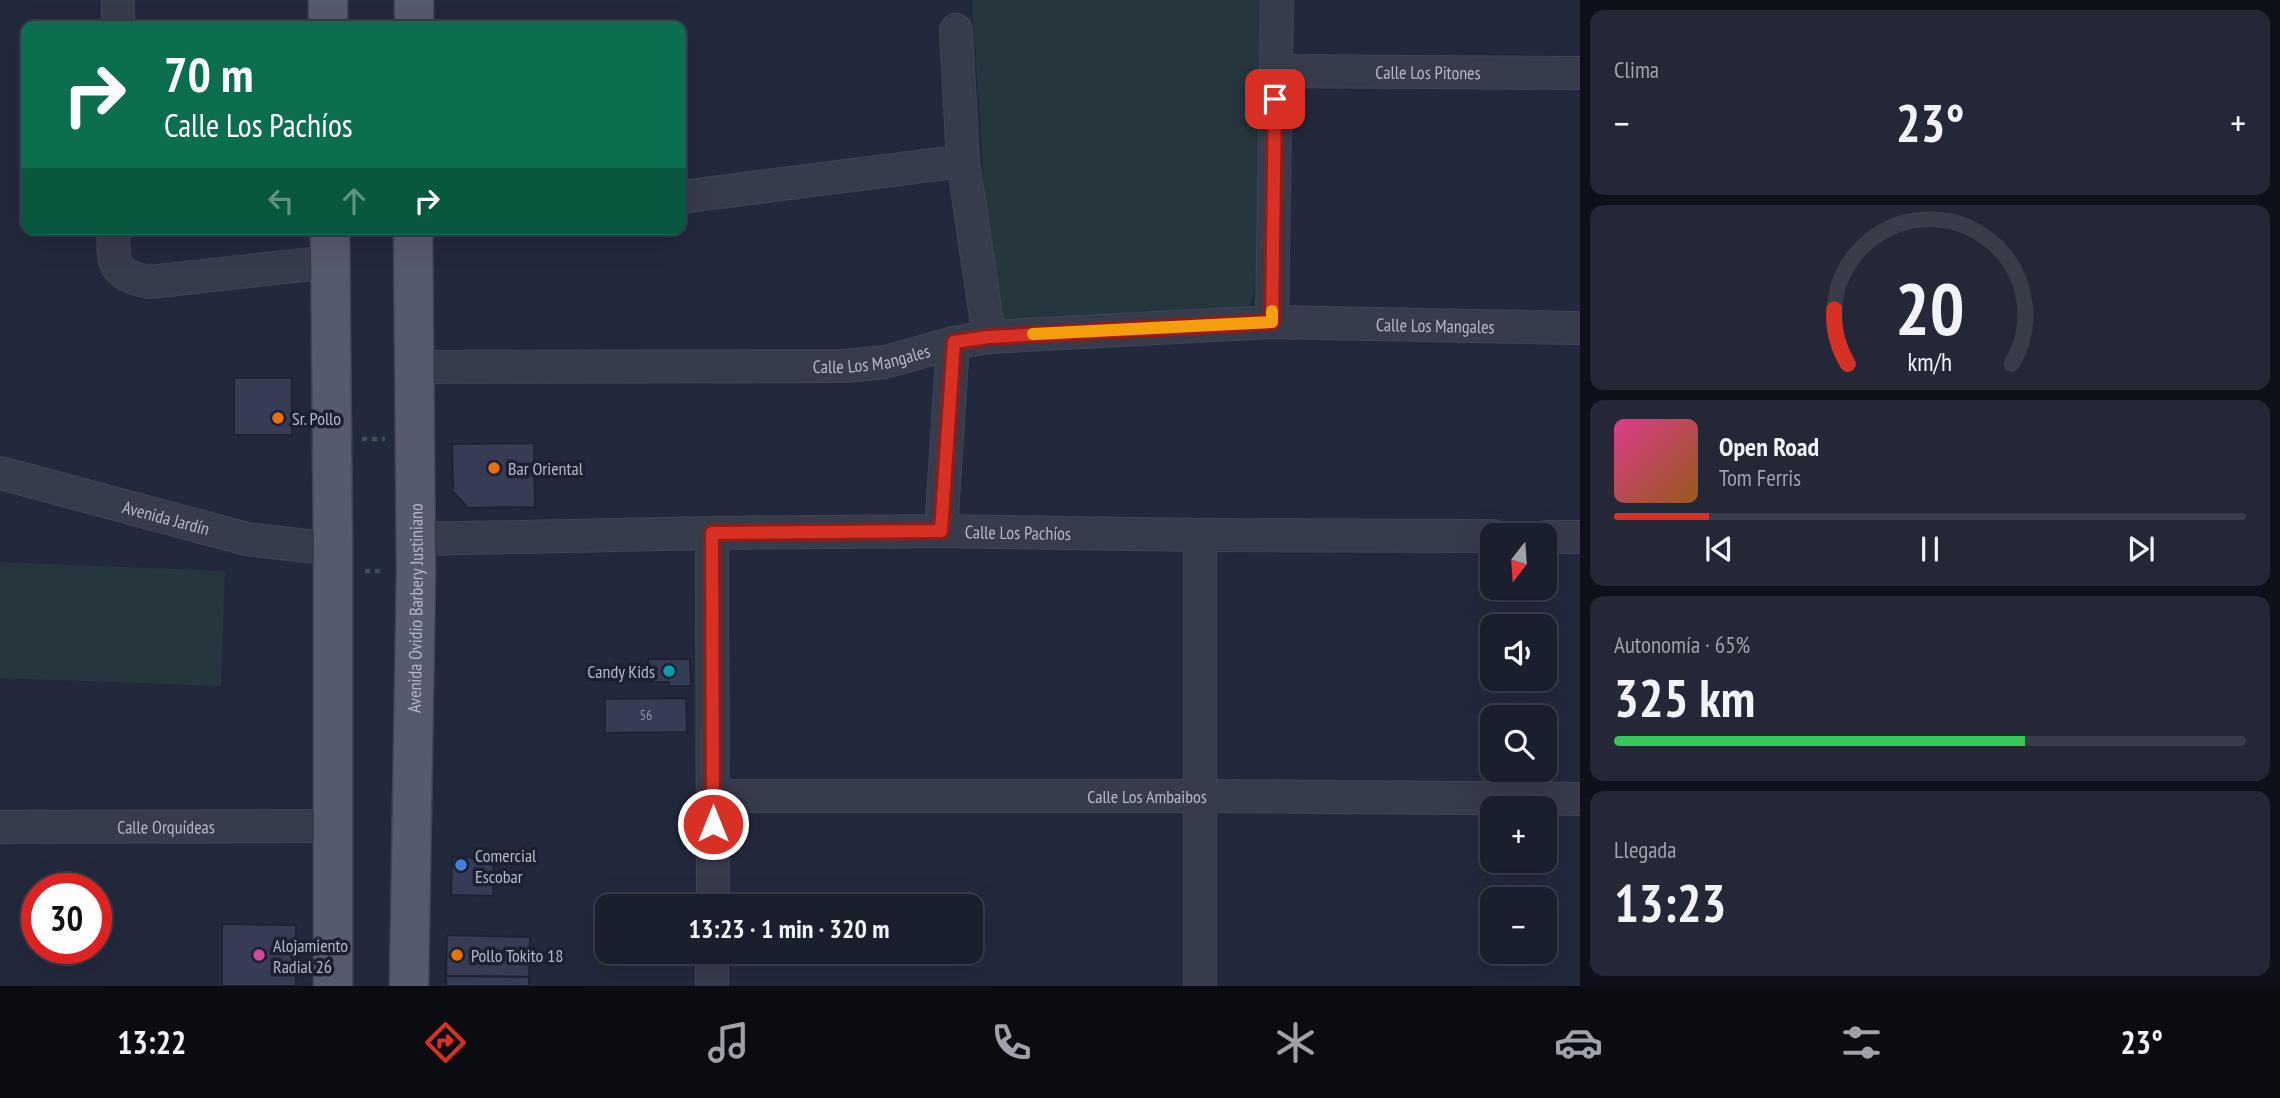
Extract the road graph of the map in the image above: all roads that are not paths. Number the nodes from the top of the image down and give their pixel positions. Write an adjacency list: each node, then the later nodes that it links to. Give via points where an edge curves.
1 (118, 0): 5 (street)
2 (328, 0): 6 (main road)
3 (414, 0): 7 (main road)
4 (1277, 0): 9 (street)
5 (118, 21)
6 (328, 21)
7 (414, 21)
8 (956, 30): 11 (street)
9 (1276, 71): 10 (street, Calle Los Pitones); 16 (street)
10 (1580, 73)
11 (963, 160): 12 (street); 18 (street)
12 (686, 196)
13 (114, 235): 15 (street, via 114,264 132,278 150,282)
14 (413, 235): 20 (main road, Avenida Ovidio Barbery Justiniano)
15 (330, 246): 29 (main road)
16 (1272, 322): 17 (street, Calle Los Mangales); 18 (street, Calle Los Mangales)
17 (1580, 328)
18 (989, 337): 19 (street, Calle Los Mangales)
19 (954, 342): 20 (street, Calle Los Mangales, via 886,362 845,366); 22 (street)
20 (412, 367): 28 (main road, Avenida Ovidio Barbery Justiniano)
21 (0, 473): 29 (street, Avenida Jardín)
22 (941, 531): 23 (street, Calle Los Pachíos); 24 (street, Calle Los Pachíos)
23 (712, 533): 28 (street, Calle Los Pachíos); 30 (street)
24 (1200, 535): 25 (street, Calle Los Pachíos); 31 (street)
25 (1480, 536)
26 (1558, 537): 27 (street)
27 (1580, 537)
28 (416, 555): 38 (main road, Avenida Ovidio Barbery Justiniano)
29 (333, 560): 33 (main road)
30 (713, 796): 31 (street, Calle Los Ambaibos); 35 (street)
31 (1201, 796): 32 (street, Calle Los Ambaibos); 40 (street)
32 (1580, 799)
33 (332, 826): 34 (street, Calle Orquídeas); 37 (main road)
34 (0, 827)
35 (713, 894)
36 (712, 964): 39 (street)
37 (333, 986)
38 (409, 986)
39 (712, 986)
40 (1200, 986)

